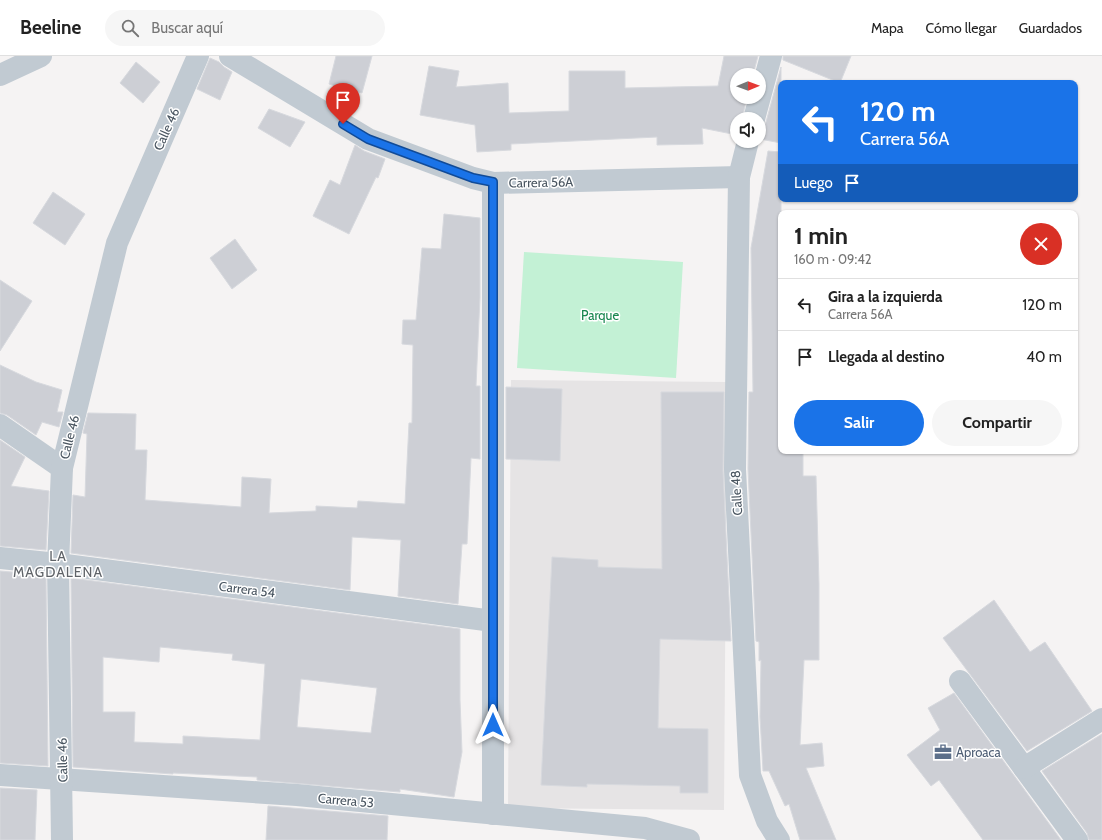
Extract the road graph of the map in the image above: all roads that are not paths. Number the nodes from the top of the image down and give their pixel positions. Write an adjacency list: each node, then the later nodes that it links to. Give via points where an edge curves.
1 (41, 56): 5 (street)
2 (198, 56): 11 (street, Calle 46, via 117,242)
3 (230, 56): 9 (street, Carrera 56A, via 368,139 473,178)
4 (771, 56): 6 (street)
5 (0, 74)
6 (756, 112)
7 (746, 148): 8 (street, Calle 48)
8 (739, 177): 9 (street, Carrera 56A); 24 (street, Calle 48, via 735,469 750,775 767,821)
9 (493, 182): 14 (street)
10 (0, 425): 11 (street)
11 (62, 468): 13 (street, Calle 46)
12 (0, 558): 13 (street, Carrera 54)
13 (58, 564): 14 (street, Carrera 54); 19 (street, Calle 46)
14 (493, 621): 20 (street)
15 (960, 681): 17 (street)
16 (1102, 719): 17 (street)
17 (1024, 768): 25 (street)
18 (0, 775): 19 (street, Carrera 53)
19 (62, 780): 20 (street, Carrera 53, via 297,795); 22 (street, Calle 46)
20 (493, 814): 21 (street, Carrera 53)
21 (601, 832): 23 (street, Carrera 53, via 645,828)
22 (62, 840)
23 (689, 840)
24 (779, 840)
25 (1077, 840)

